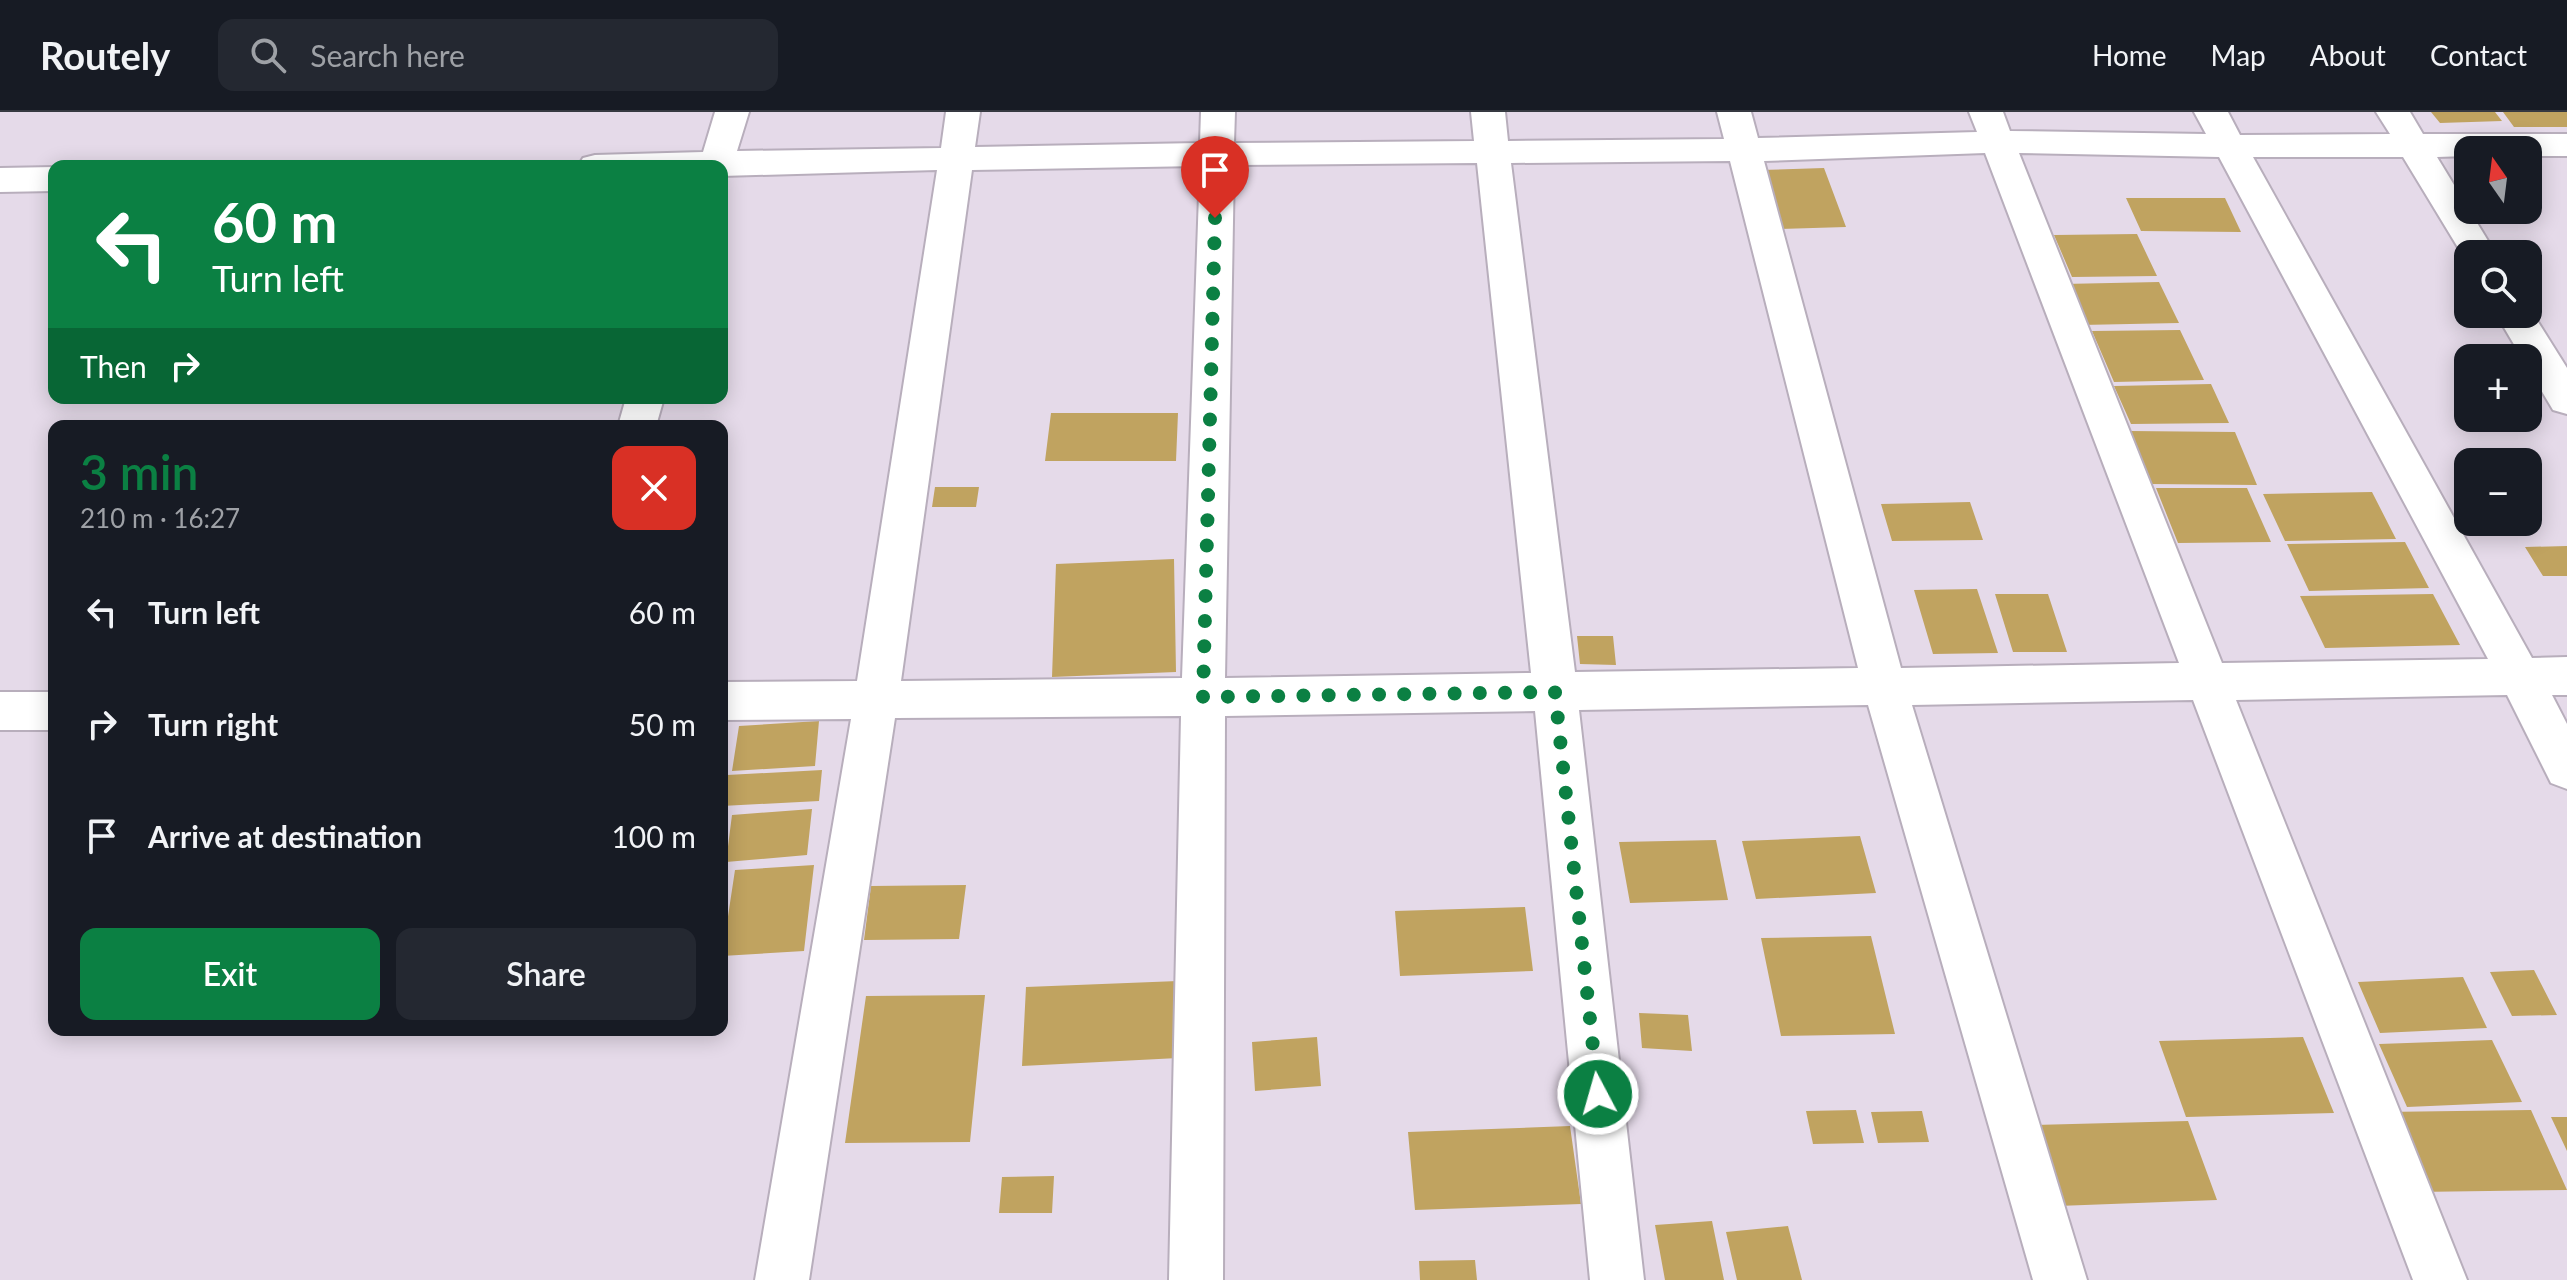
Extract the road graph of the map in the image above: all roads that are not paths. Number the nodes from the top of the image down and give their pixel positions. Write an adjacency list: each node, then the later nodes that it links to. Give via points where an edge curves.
1 (732, 112): 12 (street)
2 (963, 112): 13 (street)
3 (1734, 112): 11 (street)
4 (2393, 112): 9 (street)
5 (1992, 127): 6 (street); 11 (street); 22 (street)
6 (2220, 129): 9 (street); 21 (street)
7 (1217, 133): 8 (street); 13 (street); 25 (street)
8 (1490, 133): 11 (street); 24 (street)
9 (2411, 145): 10 (street); 17 (street)
10 (2567, 145)
11 (1744, 150): 23 (street)
12 (718, 160)
13 (955, 160): 14 (street); 26 (street)
14 (728, 164)
15 (48, 179): 16 (street)
16 (0, 180)
17 (2469, 240)
18 (2523, 328): 19 (street)
19 (2567, 400)
20 (2567, 676): 21 (street)
21 (2520, 677): 22 (street); 30 (street)
22 (2209, 682): 23 (street); 35 (street)
23 (1884, 686): 24 (street); 34 (street)
24 (1555, 692): 25 (street); 33 (street)
25 (1203, 697): 26 (street); 32 (street)
26 (876, 699): 27 (street); 31 (street)
27 (728, 701)
28 (0, 711): 29 (street)
29 (48, 711)
30 (2567, 769)
31 (782, 1280)
32 (1196, 1280)
33 (1617, 1280)
34 (2060, 1280)
35 (2440, 1280)

